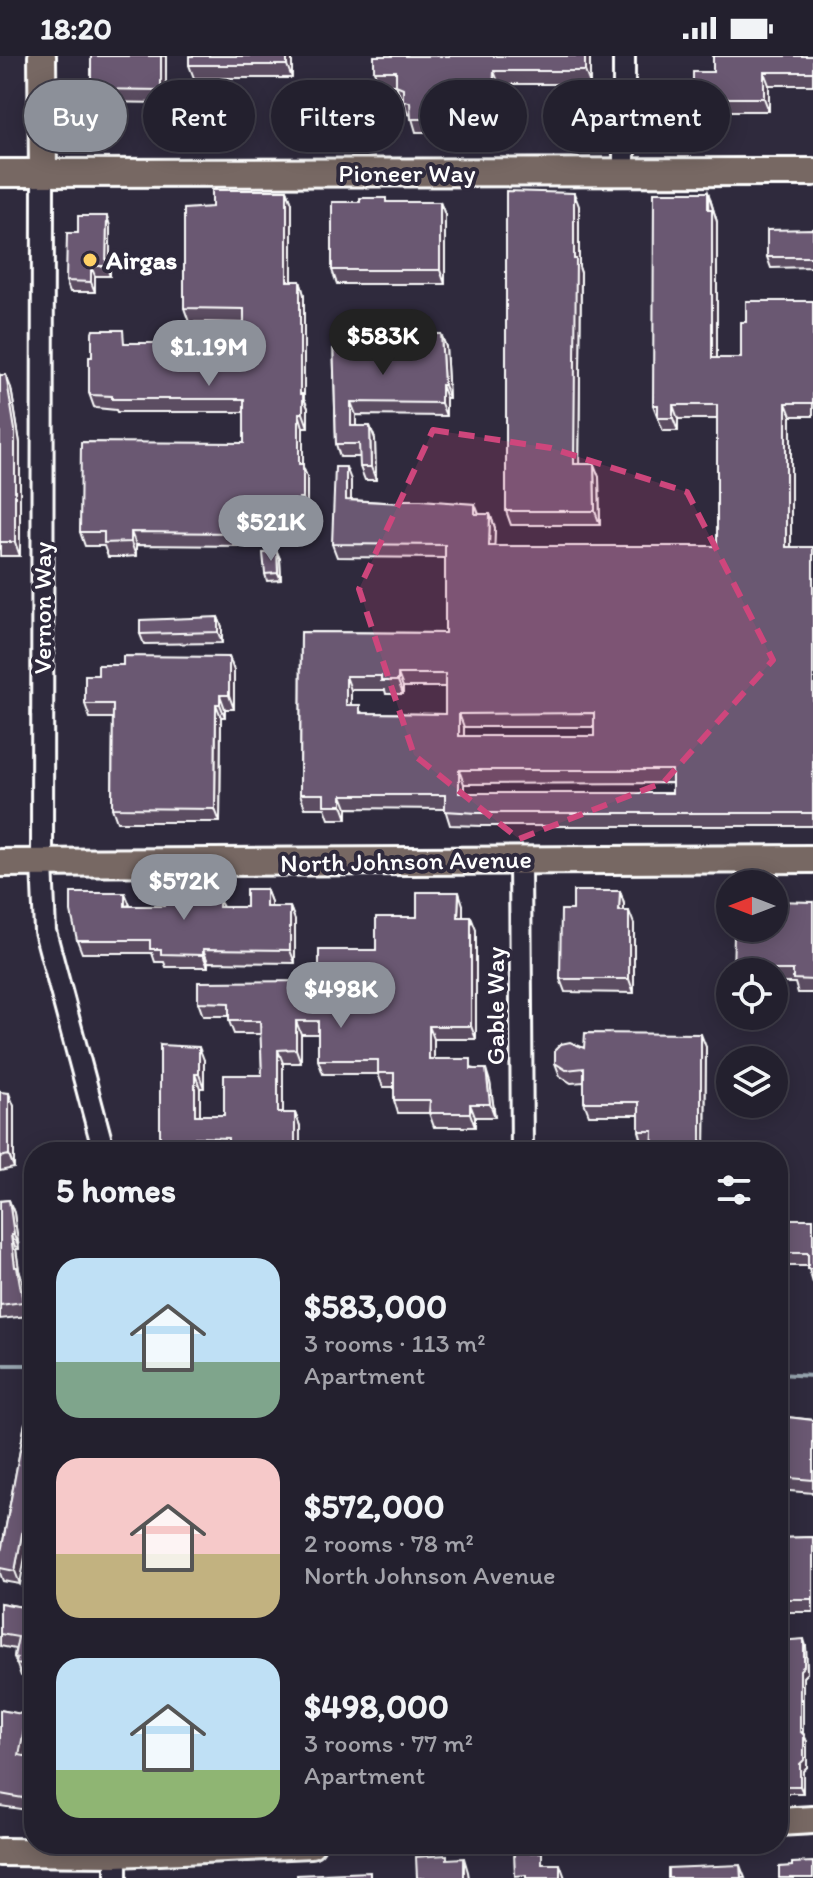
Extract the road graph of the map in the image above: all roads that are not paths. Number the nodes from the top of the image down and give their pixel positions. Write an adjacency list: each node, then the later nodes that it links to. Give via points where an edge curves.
1 (42, 56): 5 (main road, Vernon Way)
2 (624, 56): 6 (street)
3 (813, 172): 6 (main road, Pioneer Way)
4 (0, 173): 5 (main road, Pioneer Way)
5 (43, 173): 6 (main road, Pioneer Way); 10 (street, Vernon Way)
6 (624, 173)
7 (813, 859): 8 (main road, North Johnson Avenue)
8 (520, 860): 10 (main road, North Johnson Avenue); 12 (street, Gable Way)
9 (0, 863): 10 (main road, North Johnson Avenue)
10 (42, 864): 11 (street, Vernon Way, via 45,931)
11 (101, 1142)
12 (522, 1142)
13 (813, 1820): 14 (main road)
14 (788, 1821)
15 (0, 1852): 16 (main road)
16 (24, 1853)
17 (39, 1854): 19 (main road)
18 (172, 1854): 19 (main road)
19 (116, 1858)

